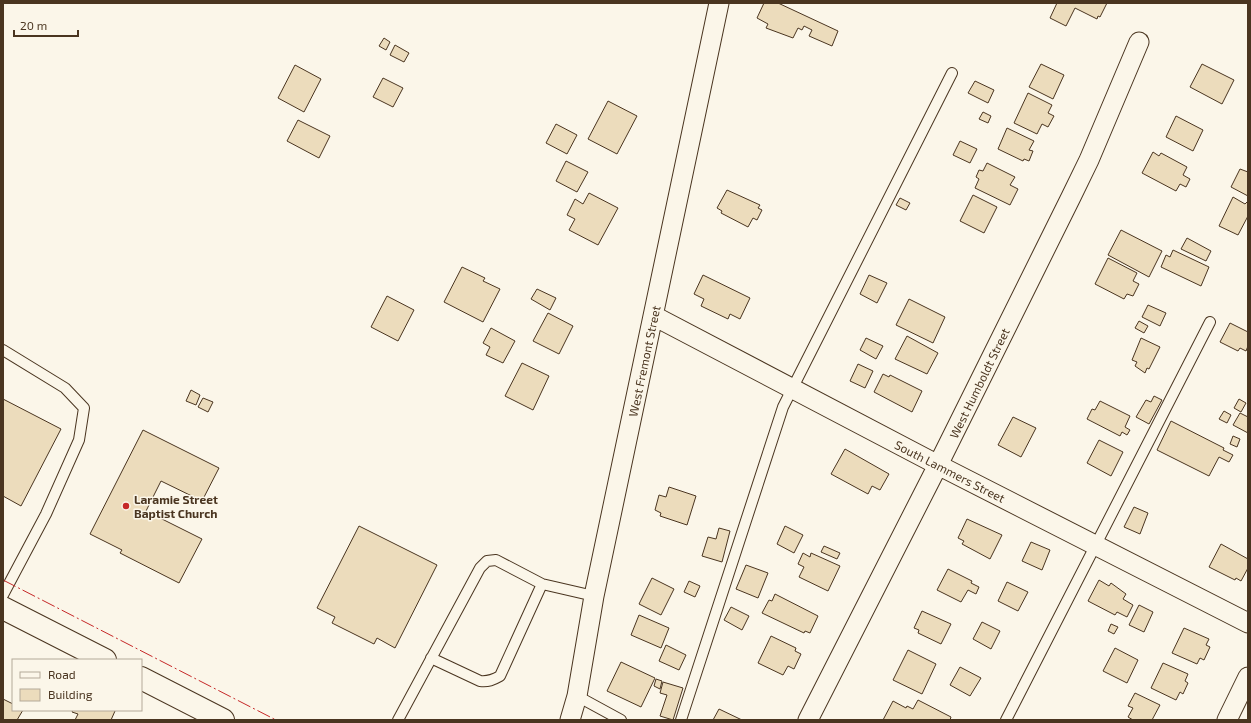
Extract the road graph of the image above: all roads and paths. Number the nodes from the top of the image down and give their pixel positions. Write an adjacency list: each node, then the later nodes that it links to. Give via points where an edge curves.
1 (719, 3): 4 (street, West Fremont Street)
2 (1139, 42): 8 (street, West Humboldt Street, via 1089,160)
3 (952, 73): 7 (lane)
4 (654, 316): 7 (street, South Lammers Street); 12 (street, West Fremont Street)
5 (1210, 322): 9 (lane)
6 (3, 350): 11 (lane, via 65,388 84,408 76,447 46,514)
7 (793, 388): 8 (street, South Lammers Street); 24 (lane, via 783,407)
8 (938, 465): 9 (street, South Lammers Street); 25 (street, West Humboldt Street)
9 (1096, 545): 14 (street, South Lammers Street); 26 (lane)
10 (542, 584): 12 (lane); 15 (lane, via 496,560 487,561 480,568); 15 (lane, via 500,676 488,682 480,681)
11 (3, 595)
12 (594, 596): 19 (street, West Fremont Street)
13 (3, 608): 16 (street)
14 (1248, 623)
15 (432, 658): 21 (lane)
16 (103, 659)
17 (1248, 677): 27 (street)
18 (142, 679): 20 (street)
19 (577, 696): 22 (street, West Fremont Street); 23 (lane)
20 (223, 720)
21 (398, 720)
22 (570, 720)
23 (621, 720)
24 (681, 720)
25 (808, 720)
26 (1006, 720)
27 (1227, 720)

